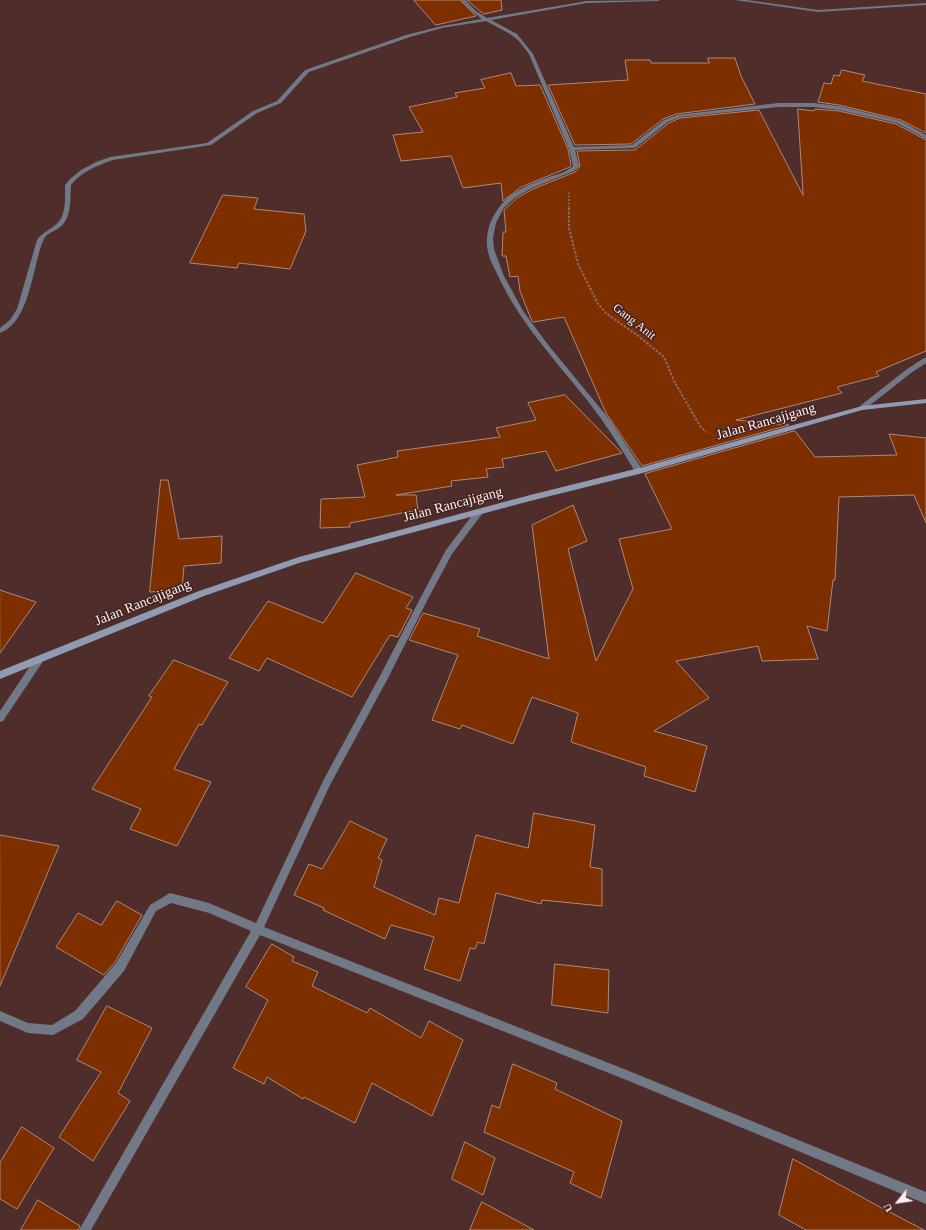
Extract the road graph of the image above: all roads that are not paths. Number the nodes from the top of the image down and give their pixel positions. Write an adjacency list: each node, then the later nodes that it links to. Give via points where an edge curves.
1 (463, 0): 5 (street, via 472,11)
2 (658, 0): 5 (street, via 587,2)
3 (737, 0): 4 (street, via 825,11)
4 (926, 4)
5 (484, 19): 7 (street, via 513,34 531,54); 8 (street, via 408,36 309,70 279,102 255,112 207,145 112,158 104,160 79,176 68,185 68,203 61,223 40,240 20,309 12,322)
6 (926, 137): 7 (street, via 895,121 827,106 793,104 679,116 666,121 633,147)
7 (572, 149): 12 (street, via 576,166 570,171 533,185 507,201 496,217 490,234 490,244 509,295 521,314 603,417)
8 (0, 331)
9 (926, 360): 11 (street)
10 (926, 401): 11 (main road, Jalan Rancajigang)
11 (862, 408): 12 (main road, Jalan Rancajigang)
12 (639, 471): 13 (main road, Jalan Rancajigang)
13 (479, 512): 14 (main road, Jalan Rancajigang, via 251,576 136,619); 17 (street, via 449,552 426,595 327,782)
14 (39, 660): 15 (main road, Jalan Rancajigang); 16 (street)
15 (0, 675)
16 (0, 718)
17 (258, 929): 18 (street, via 209,908 170,898 153,908 120,967 79,1015 53,1030 28,1028); 19 (street, via 622,1073); 20 (street)
18 (0, 1016)
19 (926, 1198)
20 (85, 1230)

